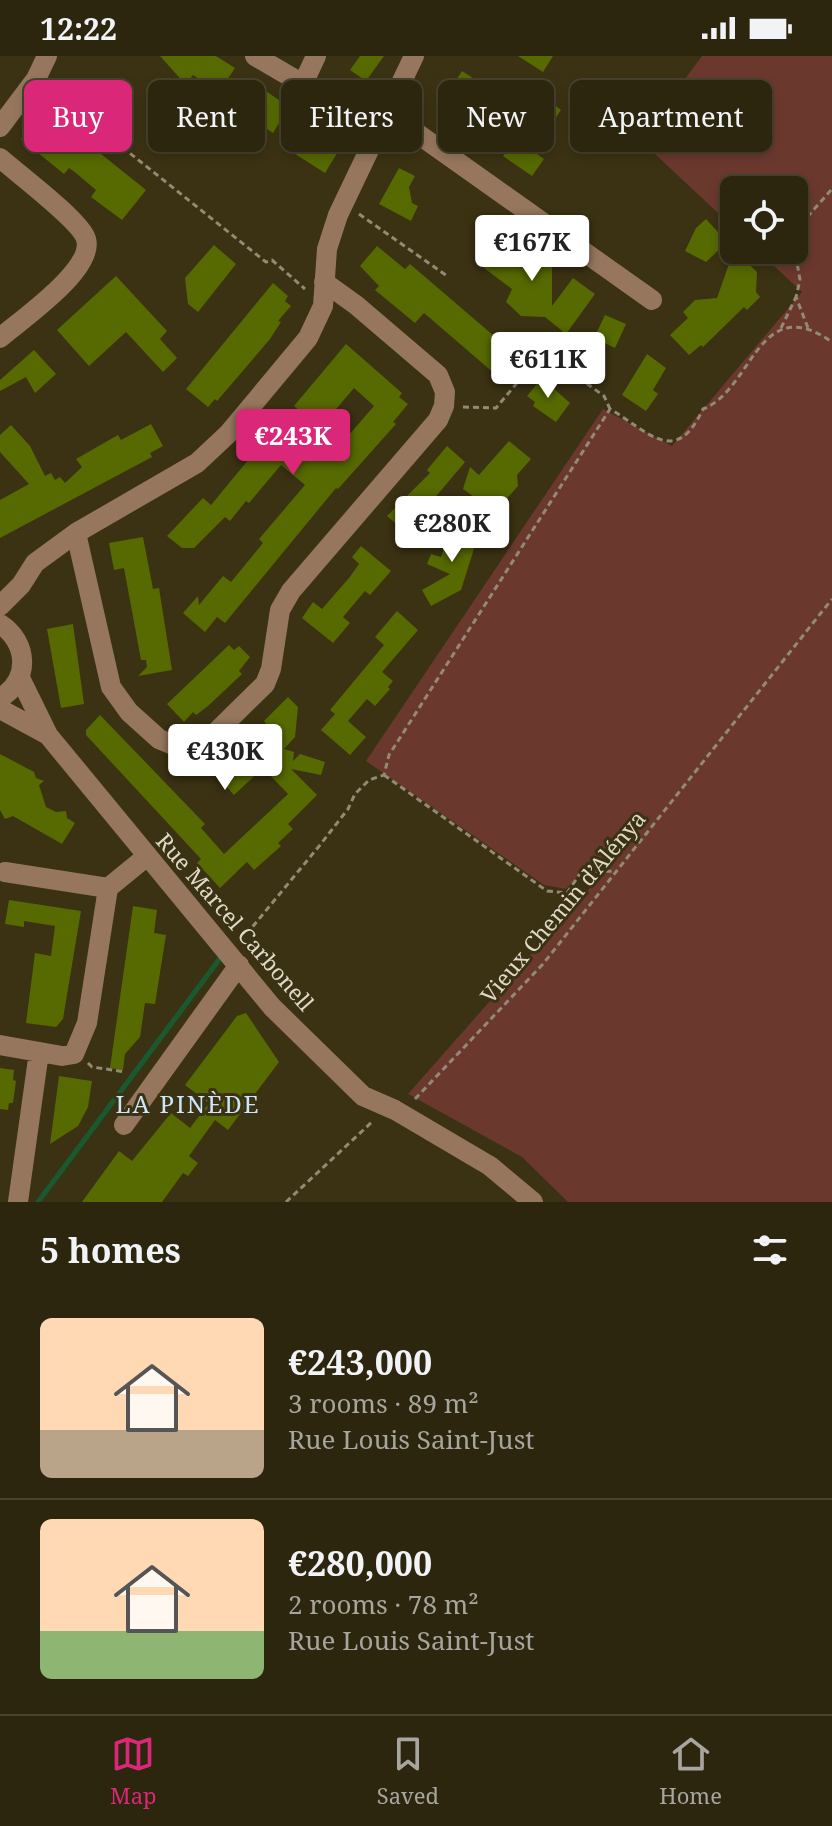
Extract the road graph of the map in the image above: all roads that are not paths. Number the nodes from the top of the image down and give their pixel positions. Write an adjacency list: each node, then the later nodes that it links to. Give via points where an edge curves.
1 (47, 56): 8 (street)
2 (255, 56): 5 (street)
3 (316, 56): 6 (street)
4 (414, 56): 7 (street)
5 (293, 80)
6 (305, 80)
7 (402, 80)
8 (0, 127)
9 (422, 147): 13 (street)
10 (367, 152): 12 (street, via 327,249)
11 (0, 158): 14 (street, via 72,220 86,237 87,254 76,272)
12 (324, 282): 15 (street, via 323,306 308,338 229,433 197,463); 15 (street, via 438,375 444,406 438,420 291,591 280,610 265,684 206,742 173,745 159,739 111,687)
13 (652, 300)
14 (0, 338)
15 (76, 533): 16 (street, via 35,563)
16 (21, 585): 17 (street); 19 (street)
17 (0, 606)
18 (0, 624): 19 (street)
19 (19, 641): 20 (street)
20 (20, 678): 21 (street); 23 (street, Rue Marcel Carbonell)
21 (0, 698)
22 (0, 709): 23 (street, Rue Marcel Carbonell)
23 (48, 735): 24 (street, Rue Marcel Carbonell)
24 (146, 857): 26 (street); 27 (street, Rue Marcel Carbonell)
25 (5, 872): 26 (street)
26 (108, 888): 29 (street, via 87,1023 77,1049 62,1056)
27 (235, 960): 30 (street); 32 (street, Rue Marcel Carbonell, via 272,1007 363,1096 490,1166)
28 (0, 1045): 29 (street)
29 (39, 1052): 31 (street)
30 (124, 1125)
31 (18, 1202)
32 (533, 1202)

